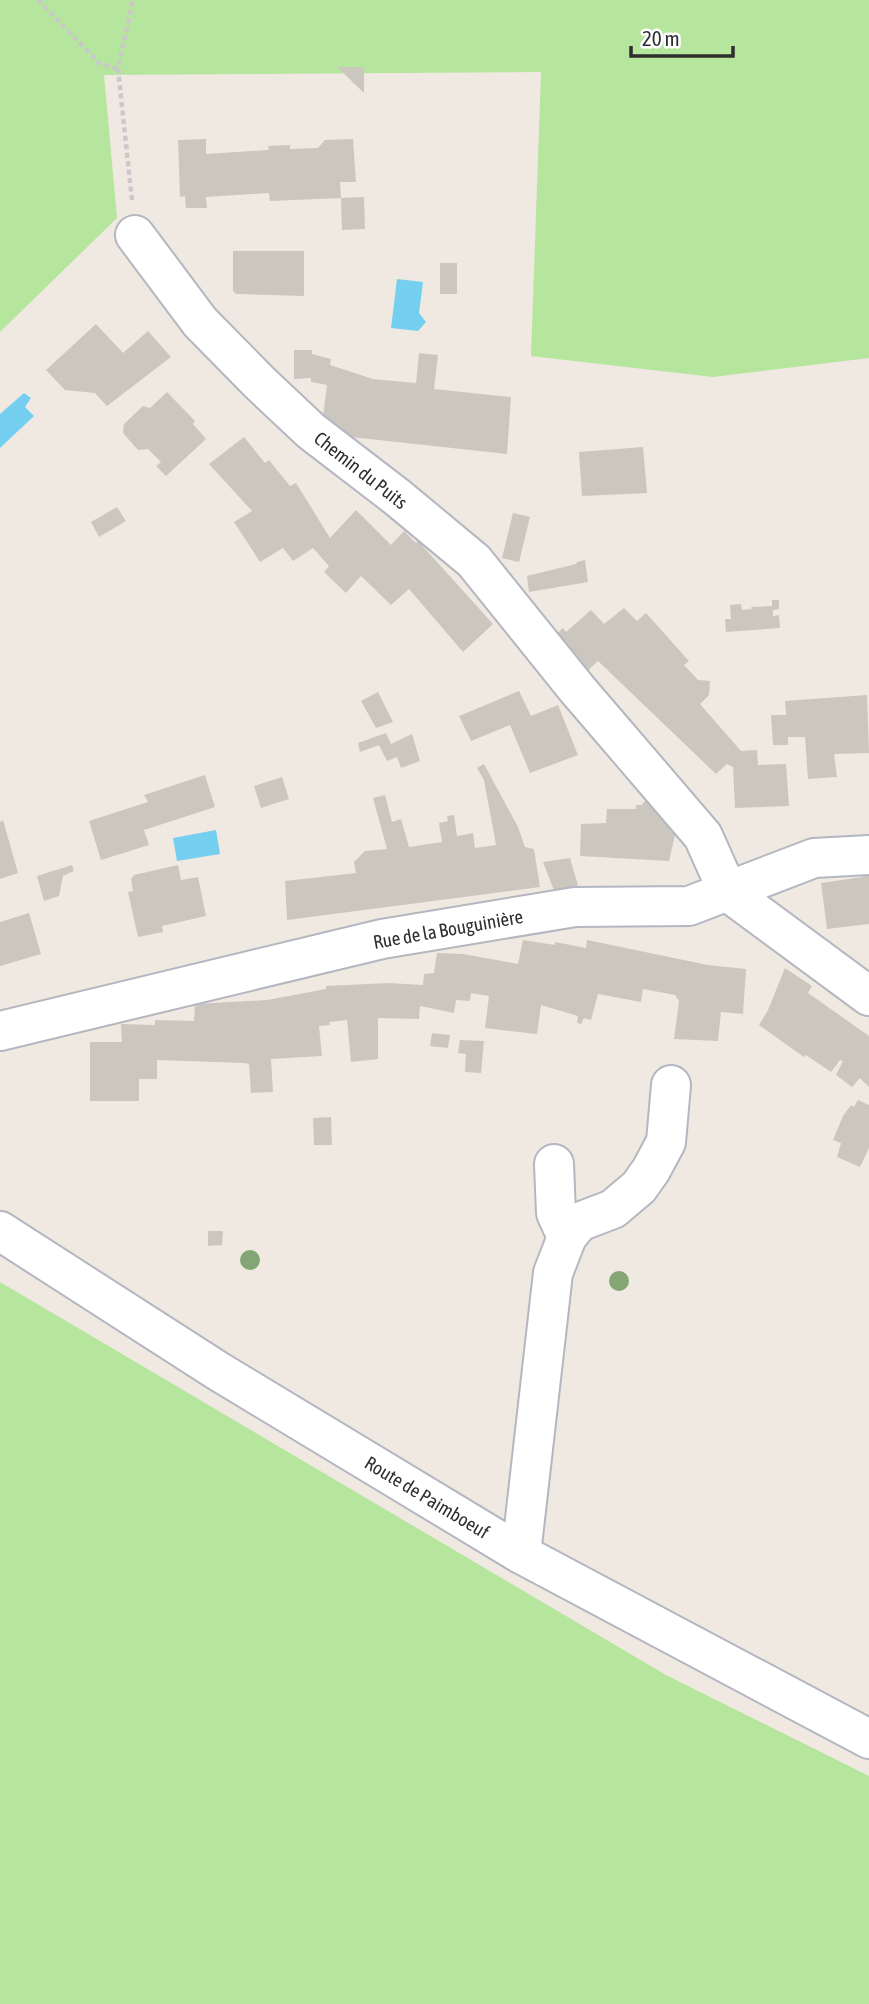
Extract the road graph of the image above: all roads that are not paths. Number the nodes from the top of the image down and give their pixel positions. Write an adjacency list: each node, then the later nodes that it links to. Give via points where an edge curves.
1 (135, 235): 3 (street, Chemin du Puits, via 201,322 259,382 311,431 474,561 703,836)
2 (869, 855): 3 (street, Rue de la Bouguinière, via 814,858)
3 (728, 892): 4 (street); 5 (street, Rue de la Bouguinière, via 689,906 575,907 382,939)
4 (869, 996)
5 (0, 1031)
6 (671, 1085): 9 (street, via 666,1142 651,1170 613,1209 579,1223)
7 (554, 1164): 9 (street, via 556,1213)
8 (0, 1231): 10 (street, Route de Paimboeuf, via 229,1378)
9 (566, 1237): 10 (street, via 553,1272)
10 (521, 1553): 11 (street, Route de Paimboeuf)
11 (869, 1739)

